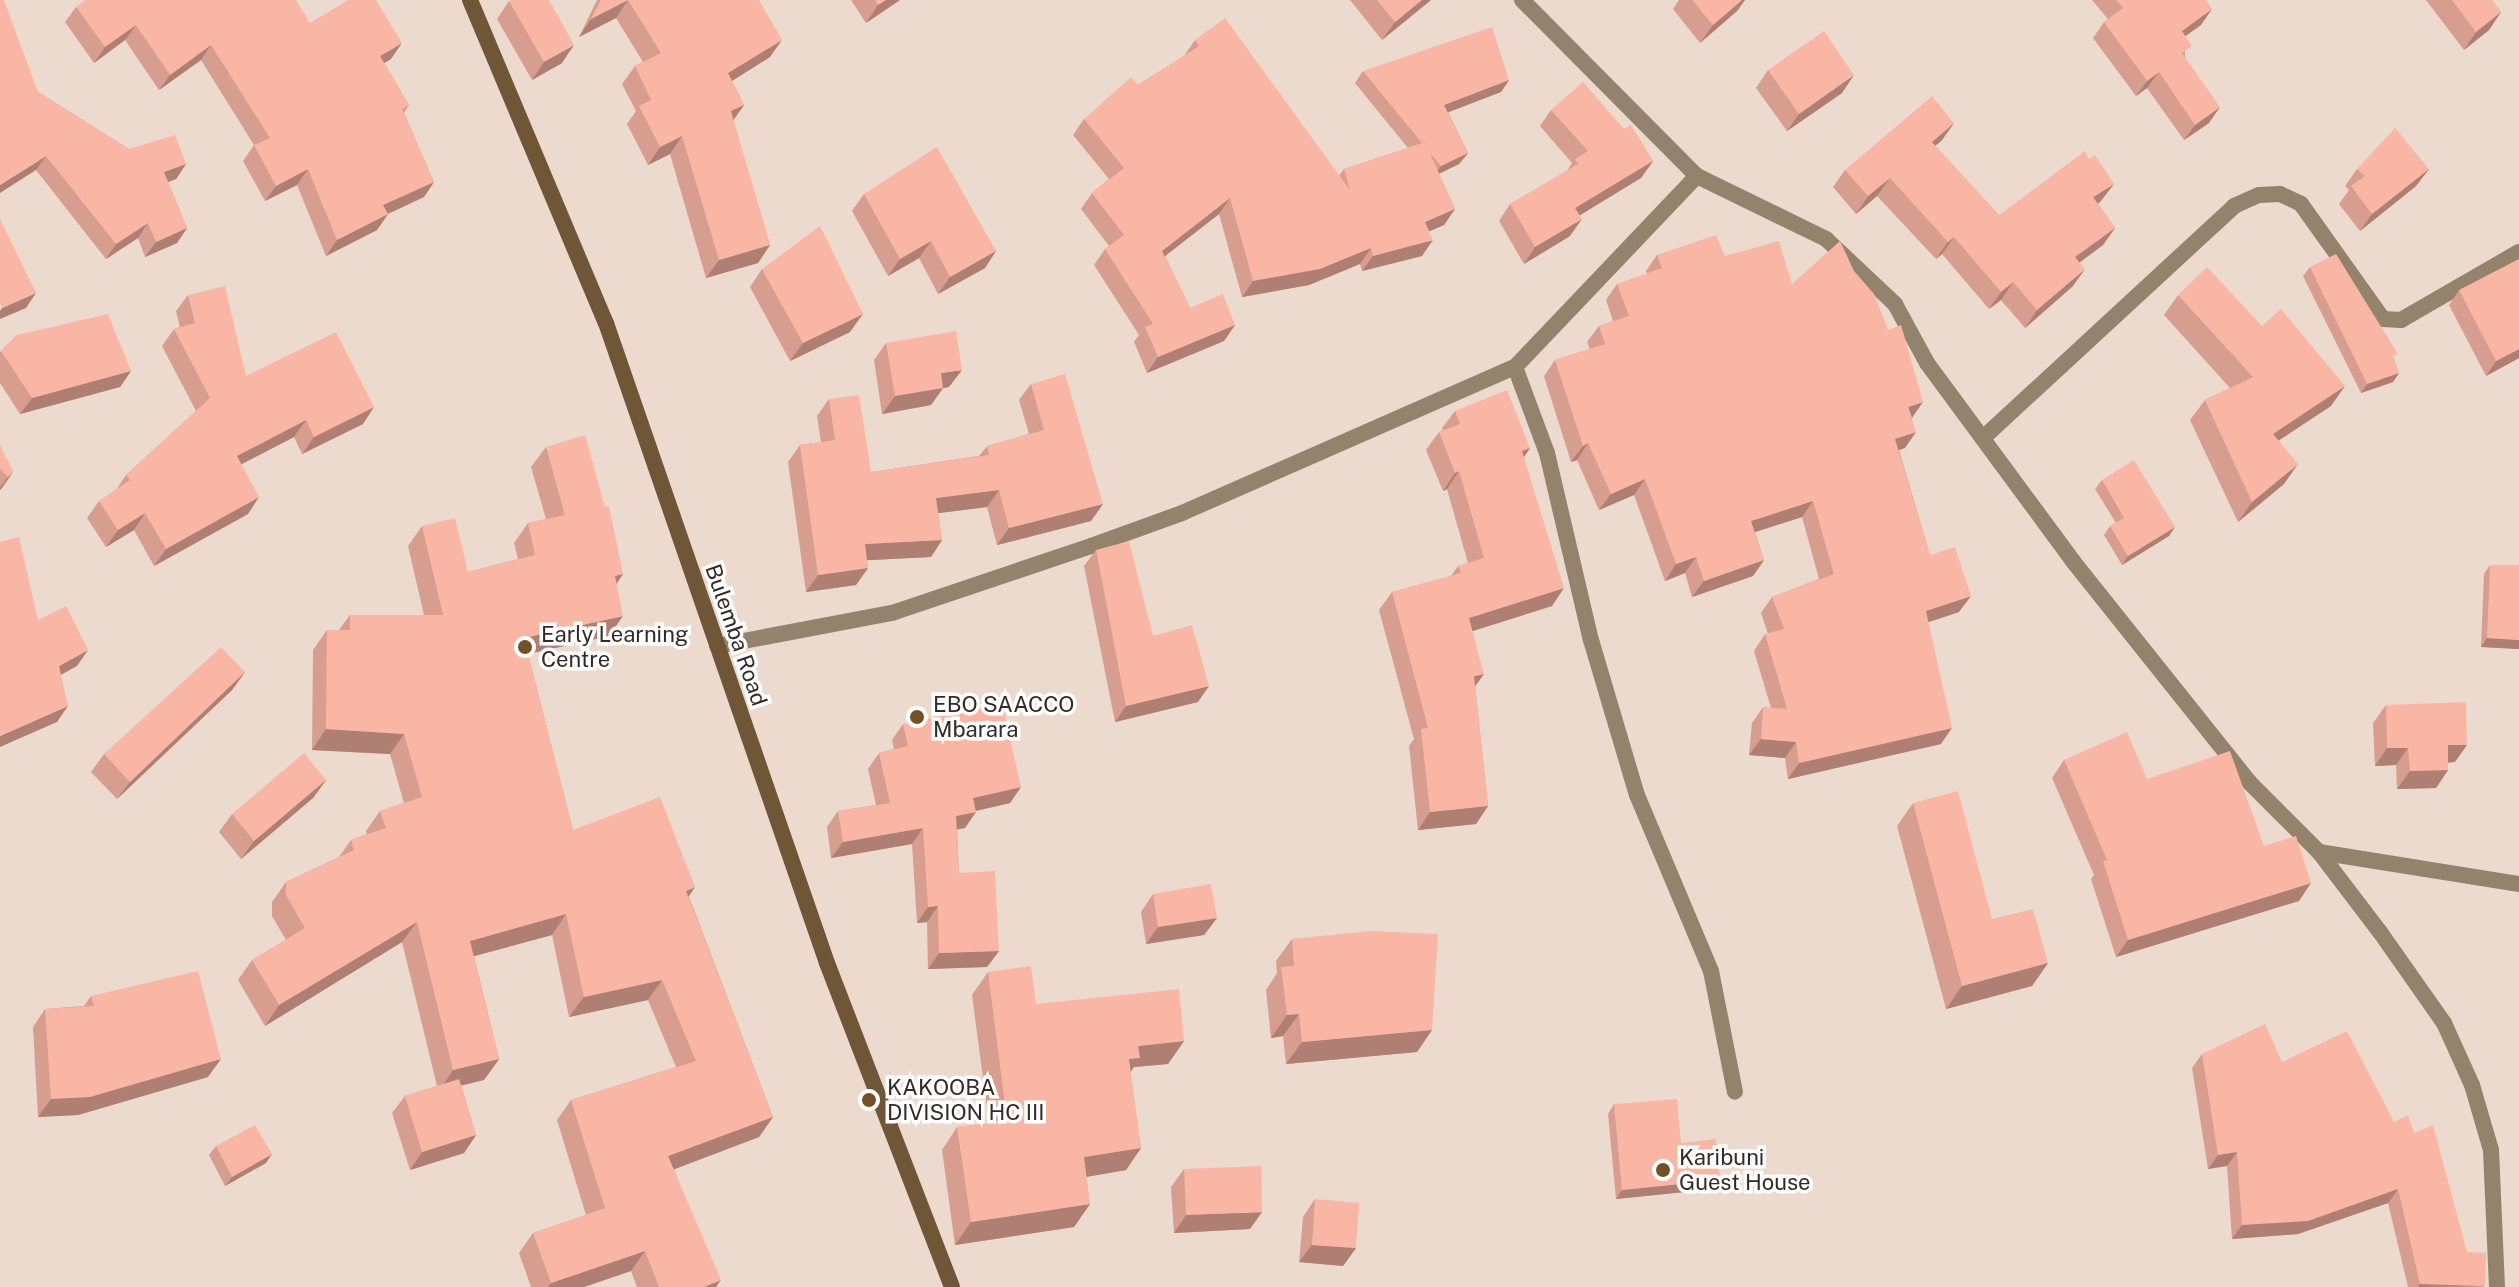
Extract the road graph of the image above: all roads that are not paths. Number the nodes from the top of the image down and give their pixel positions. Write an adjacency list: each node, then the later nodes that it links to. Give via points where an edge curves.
1 (470, 0): 7 (main road, Bulemba Road, via 606,323)
2 (1522, 0): 3 (street)
3 (1697, 176): 5 (street); 6 (street, via 1826,239 1895,304 1927,363)
4 (2519, 252): 6 (street, via 2401,320 2383,319 2301,204 2280,194 2259,195 2234,206)
5 (1515, 367): 7 (street, via 1182,513 1091,546 892,613); 10 (street, via 1547,453 1591,640 1637,795 1711,971)
6 (1983, 438): 8 (street, via 2249,782)
7 (717, 646): 11 (main road, Bulemba Road, via 827,963)
8 (2319, 852): 9 (street); 12 (street, via 2444,1023 2472,1085 2491,1150)
9 (2519, 884)
10 (1735, 1092)
11 (952, 1287)
12 (2497, 1287)

